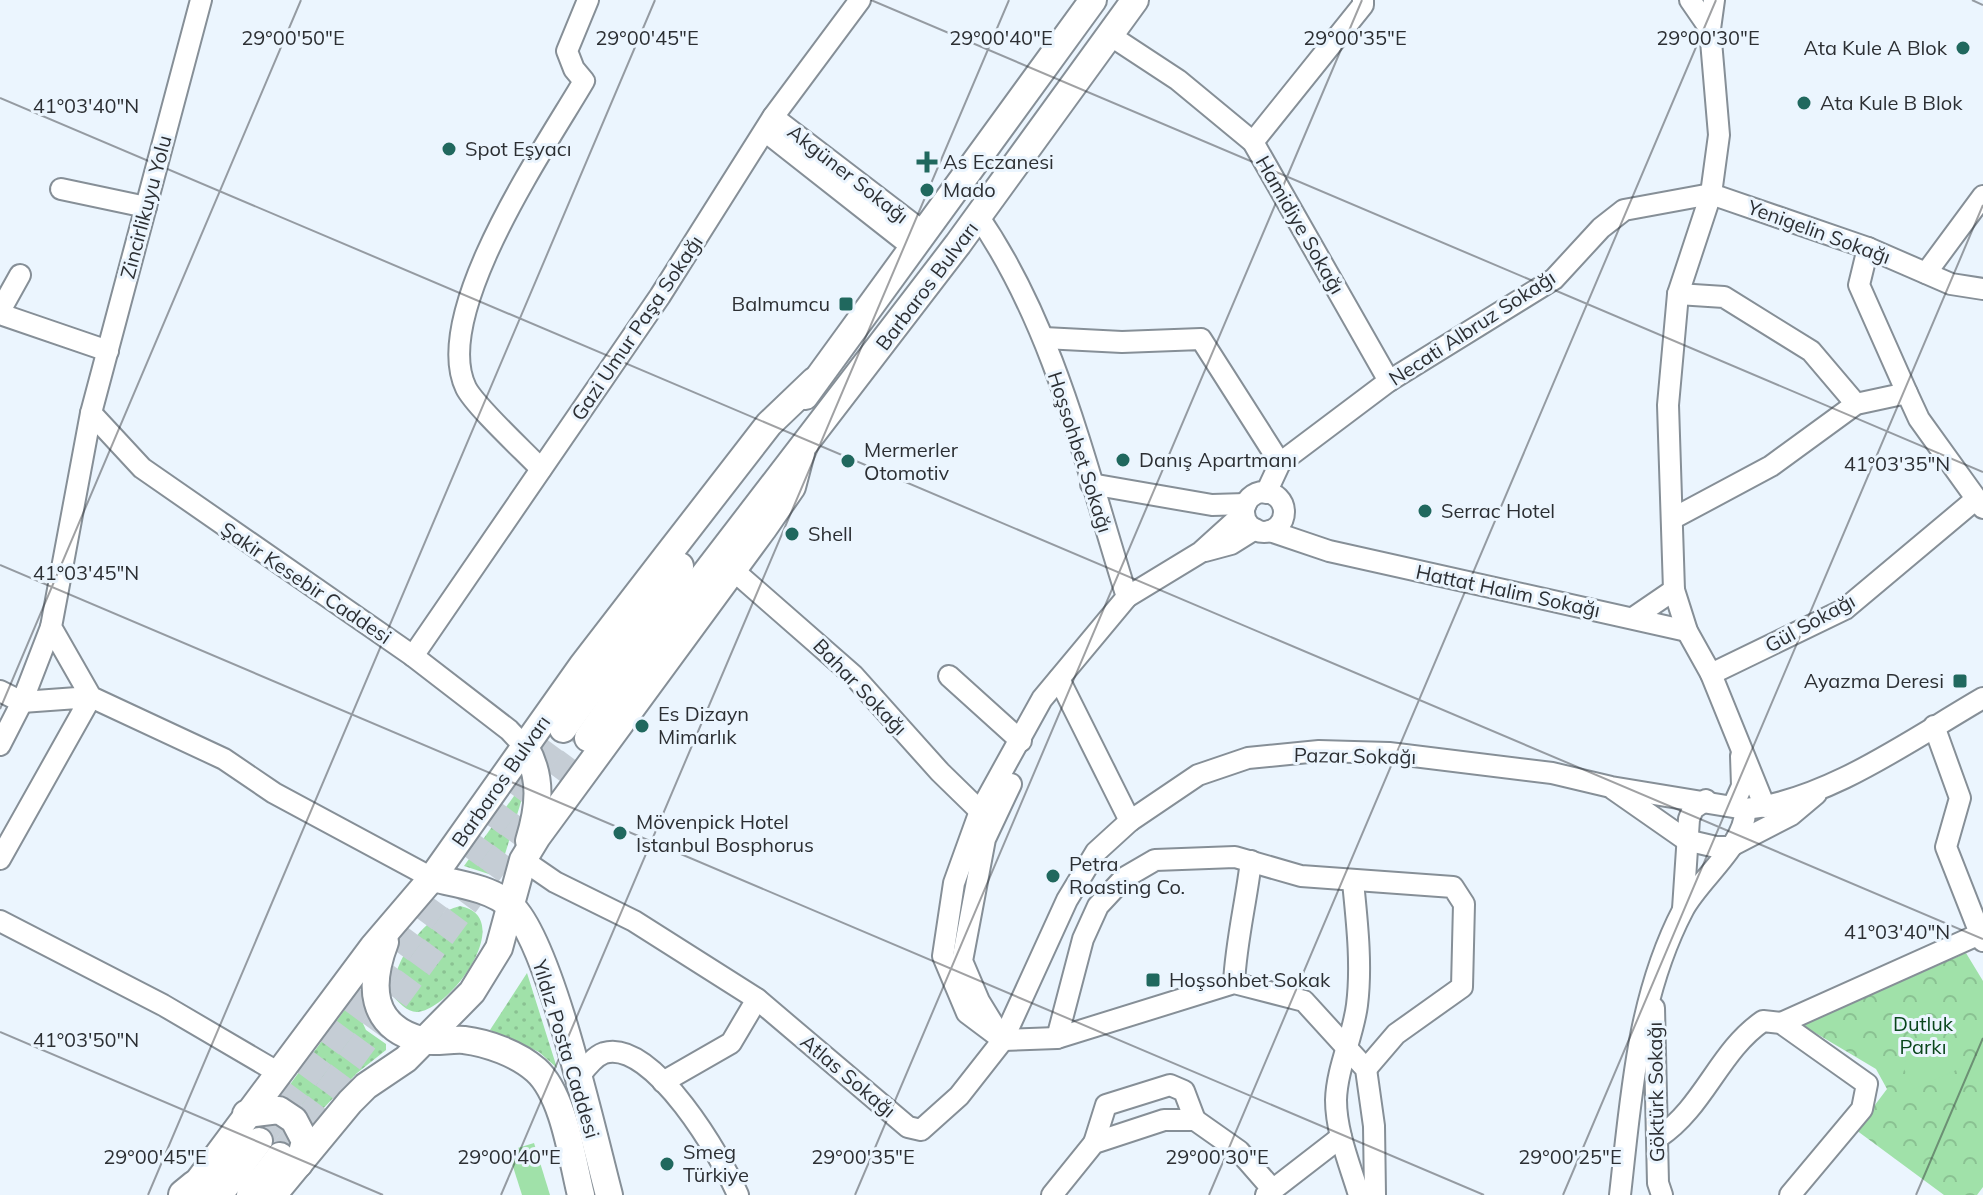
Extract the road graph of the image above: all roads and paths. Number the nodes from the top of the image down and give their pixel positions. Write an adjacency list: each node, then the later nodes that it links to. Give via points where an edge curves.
1 (201, 0): 17 (street, Zincirlikuyu Yolu)
2 (588, 0): 35 (street, via 567,51 584,81 503,216 464,313 458,356 467,389)
3 (860, 0): 12 (street, Gazi Umur Paşa Sokağı)
4 (1093, 0): 11 (main road, Barbaros Bulvarı)
5 (1135, 0): 10 (main road, Barbaros Bulvarı)
6 (1363, 0): 13 (street)
7 (1690, 0): 9 (street)
8 (1714, 0): 9 (street)
9 (1710, 29): 15 (street, via 1719,135)
10 (1108, 34): 13 (street, Hamidiye Sokağı, via 1178,80); 18 (main road, Barbaros Bulvarı)
11 (1024, 96): 18 (main road, via 972,194 971,207); 19 (main road, Barbaros Bulvarı)
12 (770, 124): 19 (street, Akgüner Sokağı); 35 (street, Gazi Umur Paşa Sokağı)
13 (1253, 142): 29 (street, Hamidiye Sokağı)
14 (61, 189): 17 (street)
15 (1711, 194): 20 (street, Yenigelin Sokağı); 24 (street); 29 (street, Necati Albruz Sokağı, via 1624,210 1554,279)
16 (1983, 196): 21 (street)
17 (146, 207): 27 (street, Zincirlikuyu Yolu)
18 (978, 216): 26 (street, Hoşsohbet Sokağı, via 1013,271); 33 (main road, Barbaros Bulvarı)
19 (916, 239): 28 (main road, Barbaros Bulvarı)
20 (1868, 248): 21 (street, Yenigelin Sokağı); 30 (street, via 1859,285)
21 (1926, 273): 23 (street, Yenigelin Sokağı)
22 (20, 275): 25 (street)
23 (1983, 289)
24 (1678, 294): 31 (street, via 1724,297 1811,351); 39 (street, via 1668,405)
25 (0, 313): 27 (street)
26 (1044, 338): 34 (street, via 1201,339); 36 (street, Hoşsohbet Sokağı)
27 (108, 351): 32 (street, Zincirlikuyu Yolu)
28 (814, 381): 33 (main road, Barbaros Bulvarı, via 576,733); 57 (main road, Barbaros Bulvarı, via 759,436)
29 (1389, 381): 34 (street, Necati Albruz Sokağı)
30 (1907, 393): 31 (street); 37 (street, via 1919,419)
31 (1856, 404): 39 (street, via 1771,466)
32 (91, 413): 44 (street, Zincirlikuyu Yolu); 46 (street, Şakir Kesebir Caddesi, via 142,468)
33 (801, 453): 40 (main road, Barbaros Bulvarı, via 792,487)
34 (1280, 463): 38 (street, via 1266,493 1253,496)
35 (541, 469): 46 (street, Gazi Umur Paşa Sokağı)
36 (1091, 484): 38 (street); 42 (street, Hoşsohbet Sokağı)
37 (1979, 504): 47 (street, Gül Sokağı, via 1845,609)
38 (1260, 518): 42 (street); 43 (street, Hattat Halim Sokağı, via 1329,551)
39 (1672, 519): 41 (street)
40 (733, 570): 63 (street, Bahar Sokağı, via 853,675); 68 (main road, Barbaros Bulvarı)
41 (1674, 590): 43 (street); 45 (street)
42 (1127, 597): 49 (street)
43 (1633, 618): 45 (street, Hattat Halim Sokağı)
44 (51, 627): 51 (street); 53 (street, Zincirlikuyu Yolu)
45 (1687, 631): 47 (street)
46 (413, 656): 57 (street, Şakir Kesebir Caddesi)
47 (1711, 674): 58 (street)
48 (949, 676): 55 (street)
49 (1059, 679): 55 (street, via 1042,699); 64 (street); 82 (street, via 985,839 962,961)
50 (0, 691): 53 (street)
51 (91, 697): 53 (street); 67 (street); 70 (street, via 224,759 274,793)
52 (1983, 698): 54 (street)
53 (22, 702): 56 (street, Zincirlikuyu Yolu)
54 (1934, 726): 60 (street); 76 (street, via 1960,798 1946,847)
55 (1021, 741): 63 (street)
56 (0, 745)
57 (525, 747): 68 (main road, via 537,772 538,795); 70 (main road, Barbaros Bulvarı)
58 (1740, 752): 62 (street); 62 (street, via 1758,783)
59 (1611, 787): 61 (street, Pazar Sokağı); 64 (street, Pazar Sokağı, via 1457,759 1319,751 1248,758 1198,775); 65 (street, Pazar Sokağı)
60 (1818, 791): 62 (street); 66 (street, via 1791,815)
61 (1706, 800): 62 (street, Pazar Sokağı); 65 (street, via 1693,809)
62 (1747, 807): 66 (street, via 1743,831)
63 (980, 811): 82 (street, via 954,883 943,956 967,1013)
64 (1130, 821): 82 (street, Pazar Sokağı, via 1096,852 1067,900)
65 (1686, 840): 66 (street); 73 (street)
66 (1729, 847): 73 (street)
67 (0, 859)
68 (523, 860): 72 (main road, Barbaros Bulvarı); 79 (street, via 634,921)
69 (1251, 861): 71 (street, via 1301,876); 77 (street); 81 (street, via 1155,860 1124,878 1098,906 1083,939)
70 (432, 878): 72 (main road, via 474,888); 75 (main road, Barbaros Bulvarı)
71 (1353, 882): 84 (street, via 1358,1003); 85 (street, via 1453,887 1464,904 1462,987 1396,1034)
72 (512, 907): 83 (main road, Barbaros Bulvarı, via 482,978); 87 (main road, Yıldız Posta Caddesi, via 539,956)
73 (1683, 909): 78 (street)
74 (0, 921): 86 (street, via 163,1005)
75 (394, 925): 83 (main road, via 378,961 374,990 387,1018); 86 (main road, Barbaros Bulvarı)
76 (1982, 937): 80 (street)
77 (1234, 983): 81 (street); 84 (street, via 1304,1001)
78 (1653, 988): 92 (street, Göktürk Sokağı); 105 (street, via 1643,1022)
79 (757, 999): 82 (street, Atlas Sokağı, via 908,1127 921,1130 959,1096); 88 (street, via 731,1043)
80 (1781, 1023): 92 (street, via 1763,1021 1743,1034 1681,1123); 107 (street, via 1867,1084 1862,1109)
81 (1057, 1038): 82 (street)
82 (1003, 1040)
83 (423, 1041): 94 (main road, Barbaros Bulvarı); 99 (main road, Yıldız Posta Caddesi, via 481,1044 537,1071 554,1093)
84 (1348, 1052): 85 (street); 91 (street, via 1336,1101)
85 (1366, 1069): 104 (street)
86 (279, 1073): 89 (main road, Barbaros Bulvarı)
87 (578, 1078): 88 (street, via 594,1060 611,1053 631,1059); 100 (main road, Yıldız Posta Caddesi)
88 (663, 1082): 101 (street, via 686,1105)
89 (246, 1114): 94 (main road, via 272,1109 294,1120 305,1141); 95 (main road, Barbaros Bulvarı)
90 (1195, 1120): 93 (street, via 1164,1120); 93 (street, via 1184,1091 1170,1085 1106,1105); 96 (street, via 1239,1151)
91 (1341, 1137): 96 (street); 103 (street)
92 (1659, 1137): 106 (street, Göktürk Sokağı)
93 (1094, 1143): 102 (street)
94 (279, 1154): 95 (main road, Barbaros Bulvarı); 97 (main road, Barbaros Bulvarı); 98 (main road, Barbaros Bulvarı)
95 (197, 1193)
96 (1270, 1193)
97 (250, 1195)
98 (273, 1195)
99 (581, 1195)
100 (609, 1195)
101 (738, 1195)
102 (1052, 1195)
103 (1359, 1195)
104 (1375, 1195)
105 (1620, 1195)
106 (1662, 1195)
107 (1790, 1195)

